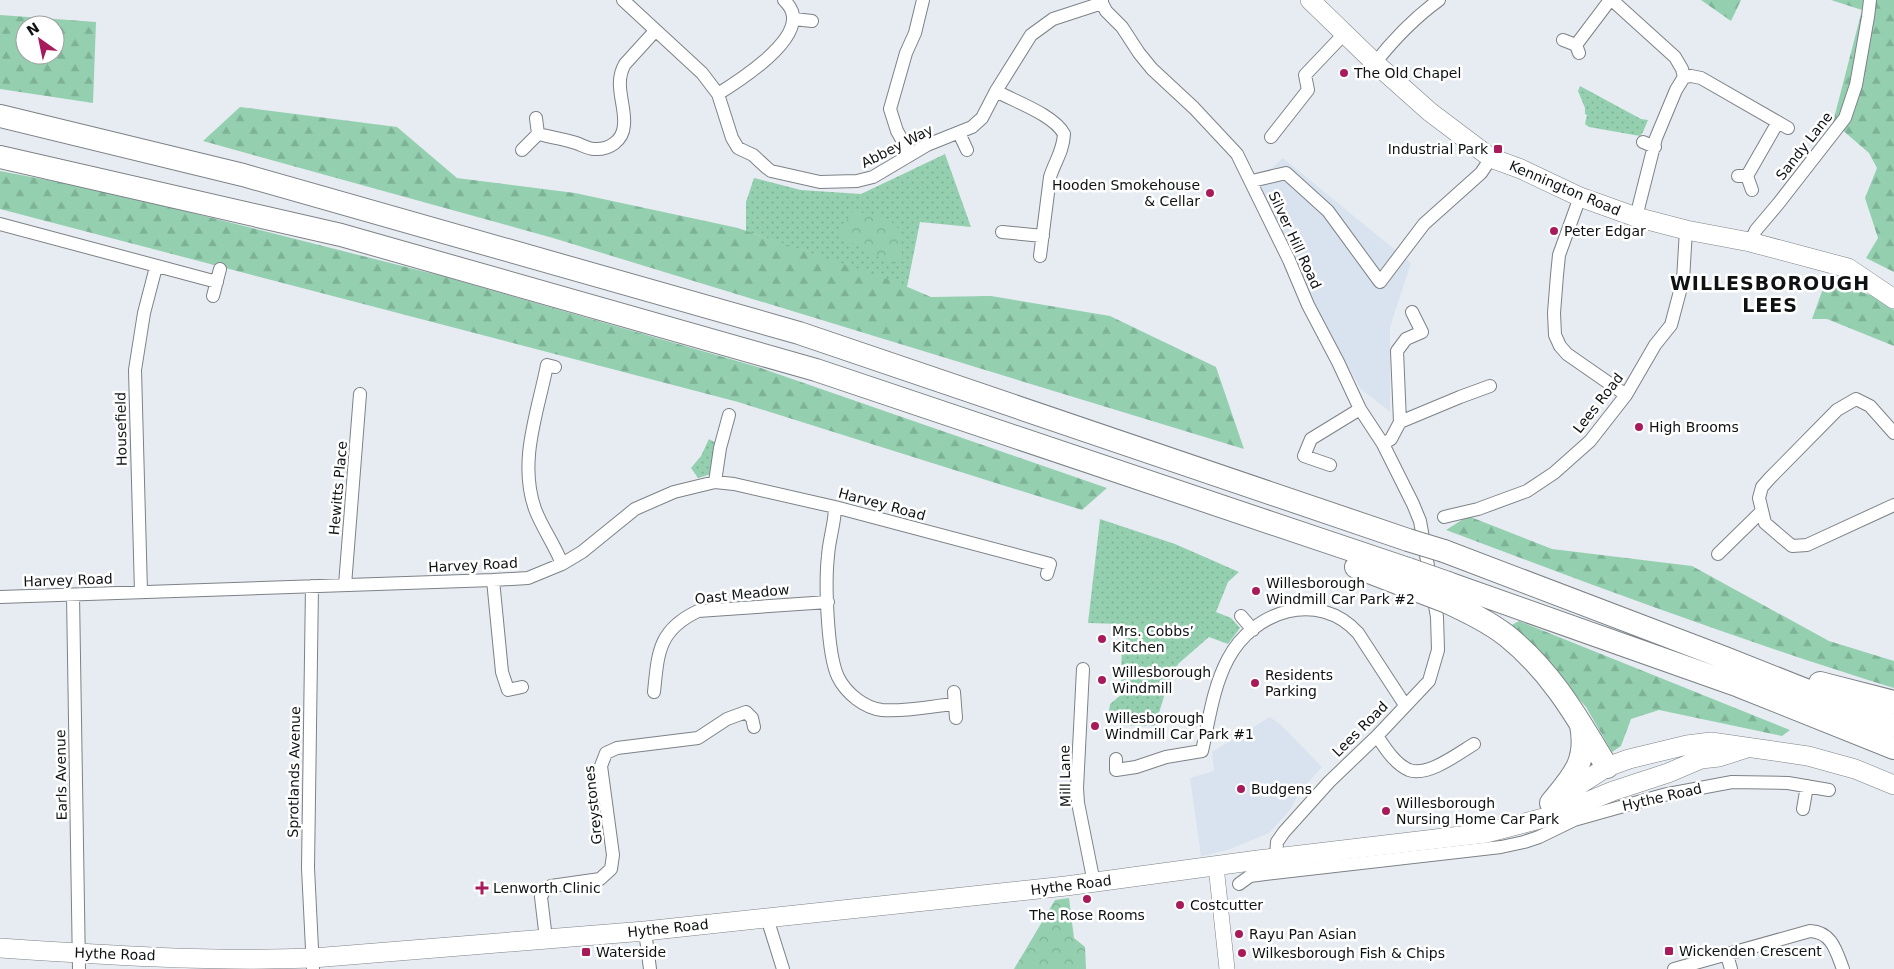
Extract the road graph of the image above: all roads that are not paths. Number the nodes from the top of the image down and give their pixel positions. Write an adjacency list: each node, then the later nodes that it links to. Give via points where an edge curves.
1 (784, 0): 9 (street)
2 (923, 0): 27 (street, via 918,26 906,53 890,109 897,131)
3 (1310, 0): 12 (main road, Kennington Road)
4 (1439, 0): 14 (street, via 1406,27)
5 (1611, 0): 13 (street, via 1577,49); 15 (street, via 1675,57)
6 (1870, 0): 38 (street, Sandy Lane, via 1856,85 1845,118 1756,230)
7 (630, 2): 11 (street, Abbey Way)
8 (1103, 5): 16 (street, Abbey Way, via 1053,19 1034,32); 30 (street, Silver Hill Road, via 1152,69 1235,151)
9 (794, 19): 10 (street); 17 (street, via 786,38 757,68)
10 (812, 21)
11 (655, 31): 17 (street, Abbey Way, via 702,73); 21 (street, via 624,64 620,91 624,125 621,137 612,146 602,150 591,149)
12 (1344, 34): 14 (main road, Kennington Road); 22 (street, via 1305,75 1308,90)
13 (1563, 40)
14 (1375, 63): 29 (main road, Kennington Road, via 1430,112)
15 (1684, 77): 24 (street, via 1676,90); 31 (street, via 1701,78 1783,125 1743,176)
16 (996, 91): 20 (street, Abbey Way, via 982,118 972,128); 37 (street, via 1047,116 1064,134 1063,149 1050,177)
17 (718, 94): 27 (street, Abbey Way, via 730,135 738,148 753,155 772,171 820,182 857,181 873,177)
18 (0, 116): 59 (highway, via 243,175 799,333)
19 (536, 118): 21 (street)
20 (959, 133): 26 (street); 27 (street, Abbey Way)
21 (538, 134): 25 (street)
22 (1271, 138)
23 (1643, 142): 24 (street)
24 (1659, 142): 33 (street)
25 (522, 150)
26 (967, 150)
27 (910, 154)
28 (0, 157): 67 (highway, bridge, via 341,235 816,370 1133,476)
29 (1491, 158): 30 (street, via 1481,173 1424,224 1380,282 1328,212 1286,174); 32 (main road, Kennington Road)
30 (1252, 181): 48 (street, Silver Hill Road)
31 (1752, 190)
32 (1580, 197): 33 (main road, Kennington Road); 47 (street, via 1559,255 1555,335 1567,354)
33 (1636, 217): 35 (main road, Kennington Road)
34 (0, 224): 40 (street)
35 (1686, 230): 38 (main road, Kennington Road); 47 (street, Lees Road, via 1683,280 1671,326)
36 (1002, 232): 37 (street)
37 (1043, 236): 39 (street)
38 (1750, 242): 42 (main road, Kennington Road, via 1848,268)
39 (1040, 256)
40 (156, 267): 41 (street, via 218,275); 66 (street, Housefield, via 144,313 135,370)
41 (214, 296)
42 (1894, 299)
43 (1412, 312): 50 (street, via 1422,332 1406,339 1397,352)
44 (555, 367): 61 (street, via 547,365 528,458 528,482 534,508)
45 (1490, 386): 50 (street)
46 (360, 394): 64 (street, Hewitts Place)
47 (1626, 395): 58 (street, Lees Road, via 1590,441 1554,473 1527,491 1478,509)
48 (1360, 409): 52 (street, Silver Hill Road); 53 (street, via 1311,439 1304,456)
49 (729, 415): 54 (street, via 720,448)
50 (1400, 422): 52 (street, via 1391,439)
51 (1894, 433): 57 (street, via 1870,406 1852,400 1837,410 1762,487 1759,498)
52 (1383, 444): 59 (street, Silver Hill Road)
53 (1330, 464)
54 (716, 482): 56 (street, Harvey Road); 61 (street, Harvey Road, via 674,492 635,508 582,552)
55 (1894, 505): 57 (street, via 1797,547 1787,543 1765,523)
56 (835, 507): 62 (street, Harvey Road, via 1050,564); 70 (street, via 828,557)
57 (1762, 511): 60 (street)
58 (1444, 517)
59 (1414, 531): 73 (highway, bridge, via 1444,552); 78 (street, Lees Road, via 1437,617 1438,650 1428,681)
60 (1718, 554)
61 (562, 564): 63 (street, Harvey Road, via 528,578)
62 (1047, 574)
63 (493, 580): 64 (street, Harvey Road); 75 (street, via 502,672 508,690)
64 (345, 585): 65 (street, Harvey Road)
65 (312, 586): 66 (street, Harvey Road); 108 (street, Sprotlands Avenue, via 308,868)
66 (141, 592): 68 (street, Harvey Road)
67 (1448, 592): 80 (highway, via 1528,655 1557,686); 86 (highway, via 1739,686)
68 (73, 595): 69 (street, Harvey Road); 107 (street, Earls Avenue)
69 (0, 597)
70 (828, 602): 76 (street, Oast Meadow, via 698,611 683,618 662,642); 79 (street, via 833,662 838,677 856,699 882,710 954,698)
71 (1241, 616): 72 (street)
72 (1253, 630): 78 (street, via 1268,620 1301,608 1334,614 1358,633); 87 (street, via 1233,651 1220,676 1202,751 1116,770)
73 (1725, 658): 77 (highway); 81 (highway)
74 (1083, 669): 100 (street, Mill Lane, via 1077,788)
75 (522, 687)
76 (654, 692)
77 (1894, 702)
78 (1405, 705): 83 (street, Lees Road)
79 (956, 718)
80 (1581, 724): 89 (highway); 93 (highway, via 1584,750 1578,766)
81 (1894, 725)
82 (754, 727): 104 (street, Greystones, via 746,712 727,719 698,738 617,748 606,753 601,766 613,854 611,869 600,879 545,889 541,897)
83 (1377, 736): 84 (street, via 1392,757 1410,770 1427,770 1442,764); 97 (street, Lees Road, via 1284,832 1277,842)
84 (1474, 744)
85 (1747, 748): 88 (main road, Hythe Road); 89 (main road, Hythe Road, via 1711,742 1687,745 1652,752); 90 (main road, Hythe Road, via 1808,756)
86 (1894, 748)
87 (1116, 759)
88 (1701, 759): 89 (main road, via 1669,759 1620,774 1612,773); 95 (main road, Hythe Road, via 1555,815)
89 (1607, 767): 93 (main road, Hythe Road)
90 (1894, 784)
91 (1807, 786): 92 (street, Hythe Road); 94 (street); 96 (street, Hythe Road, via 1732,782 1663,795 1574,820)
92 (1829, 790)
93 (1550, 803): 95 (main road, Hythe Road)
94 (1803, 809)
95 (1519, 824): 96 (street); 98 (main road, Hythe Road)
96 (1524, 842): 98 (street, Hythe Road, via 1501,847)
97 (1276, 858): 98 (main road, Hythe Road); 99 (main road, Hythe Road)
98 (1334, 859): 101 (street, Hythe Road, via 1250,876)
99 (1216, 866): 100 (main road, Hythe Road); 111 (street)
100 (1094, 883): 102 (main road, Hythe Road)
101 (1239, 884)
102 (766, 918): 103 (main road, Hythe Road); 110 (street)
103 (645, 931): 104 (main road, Hythe Road); 109 (street)
104 (546, 938): 108 (main road, Hythe Road)
105 (0, 948): 107 (main road, Hythe Road)
106 (1727, 955): 112 (street); 113 (street); 114 (street, via 1810,931 1825,934 1831,940)
107 (79, 961): 108 (main road, Hythe Road, via 266,960)
108 (313, 963)
109 (650, 969)
110 (783, 969)
111 (1227, 969)
112 (1674, 969)
113 (1731, 969)
114 (1843, 969)

